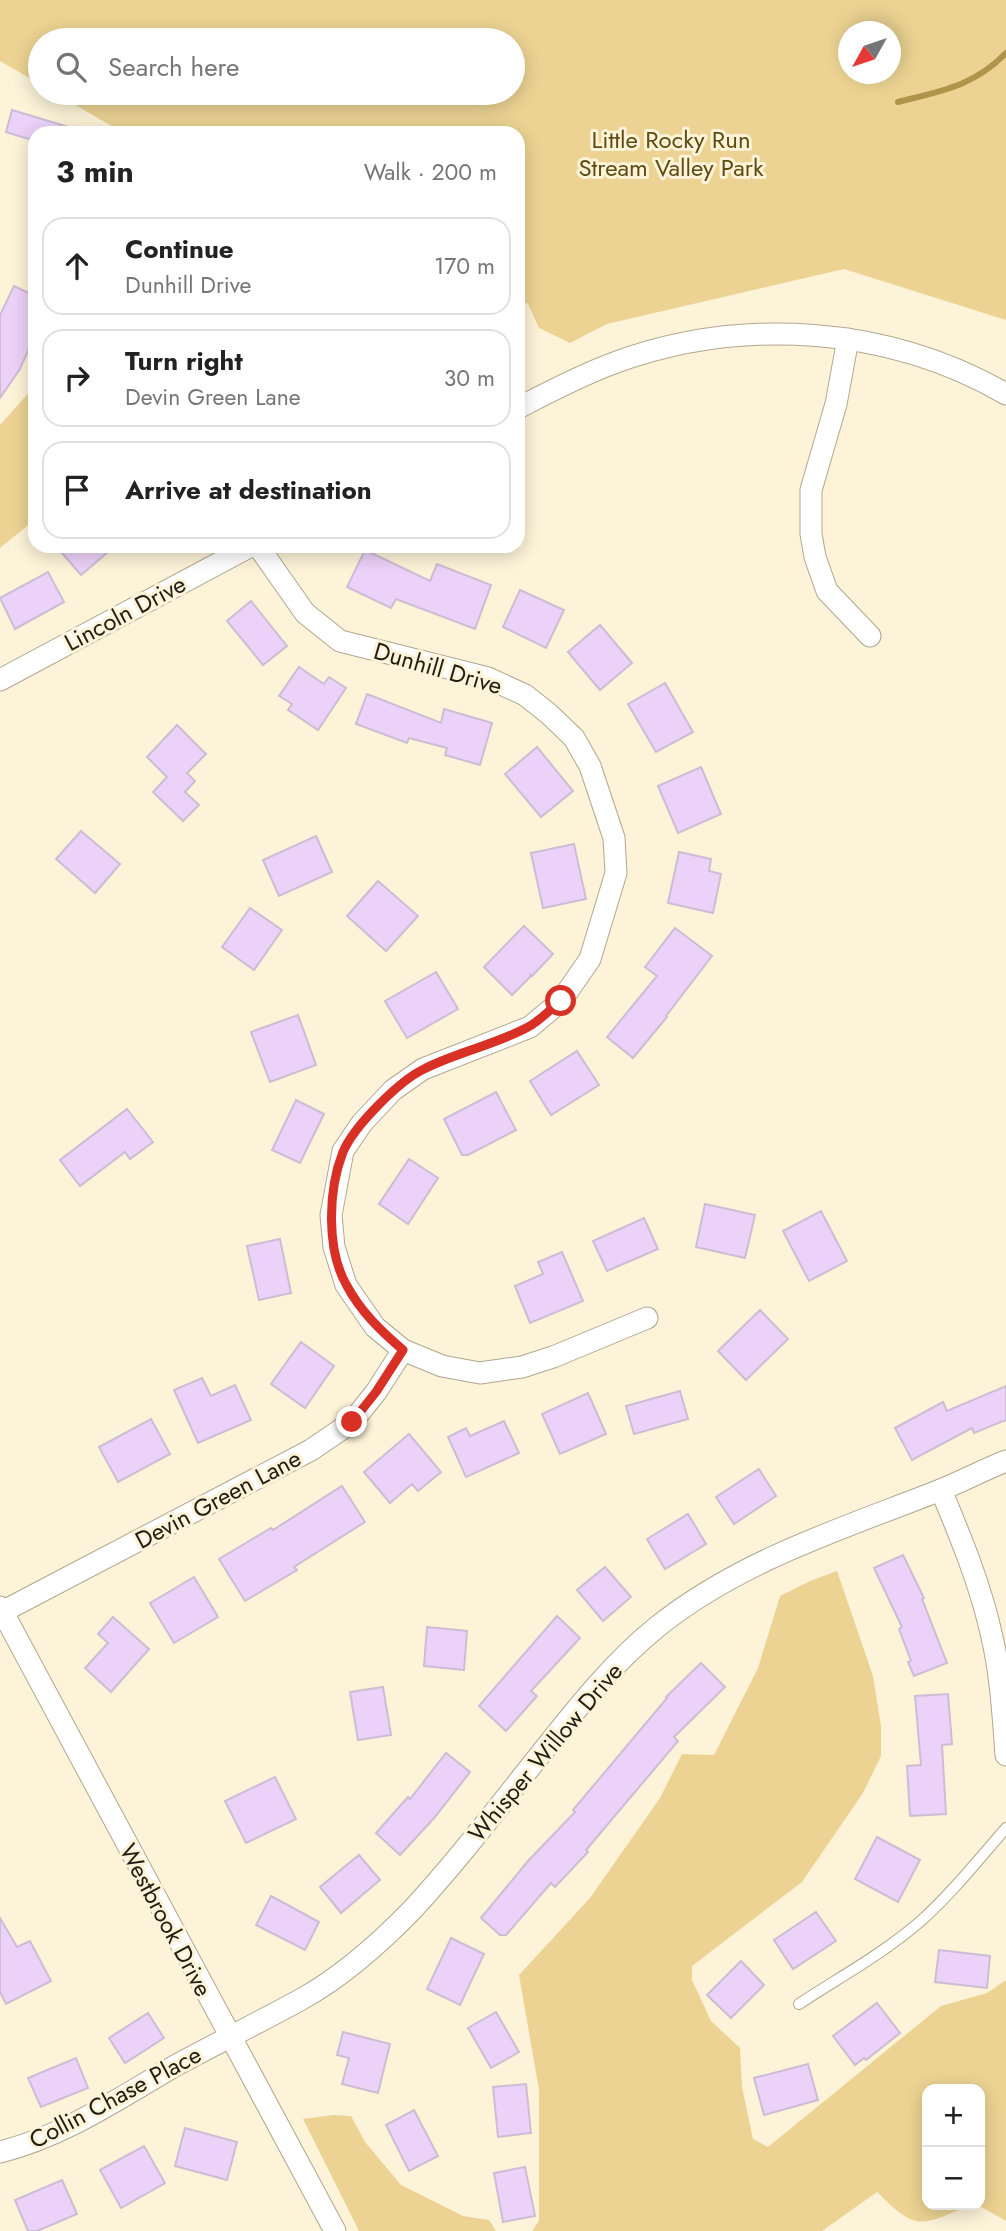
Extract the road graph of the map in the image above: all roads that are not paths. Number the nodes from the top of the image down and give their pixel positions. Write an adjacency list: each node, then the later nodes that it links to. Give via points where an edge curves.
1 (848, 339): 2 (street, via 949,365); 3 (street, via 769,333 680,344 613,363); 6 (street, via 836,404 811,490 811,534 827,591)
2 (1006, 394)
3 (525, 405)
4 (238, 553): 7 (street, Lincoln Drive)
5 (263, 553): 9 (street, Dunhill Drive, via 305,613 340,641 488,678 525,695 549,714 574,738 590,766 614,838 616,873 590,959 561,1001 530,1027 423,1069 393,1090 343,1151 331,1215 334,1247 346,1285 375,1327)
6 (870, 636)
7 (0, 680)
8 (647, 1318): 9 (street, Dunhill Drive, via 553,1357 480,1373 442,1366)
9 (403, 1350): 12 (street, Devin Green Lane, via 352,1422 312,1450)
10 (1006, 1461): 11 (street, Whisper Willow Drive)
11 (941, 1490): 13 (street, via 993,1637); 16 (street, Whisper Willow Drive, via 757,1563 658,1626 591,1691 460,1854 389,1933 302,1999)
12 (1, 1610): 16 (street, Westbrook Drive)
13 (1006, 1755)
14 (1006, 1828): 15 (lane, via 922,1920)
15 (799, 2004)
16 (229, 2036): 17 (street, Collin Chase Place, via 73,2124 27,2146); 18 (street, Westbrook Drive)
17 (0, 2152)
18 (335, 2231)

